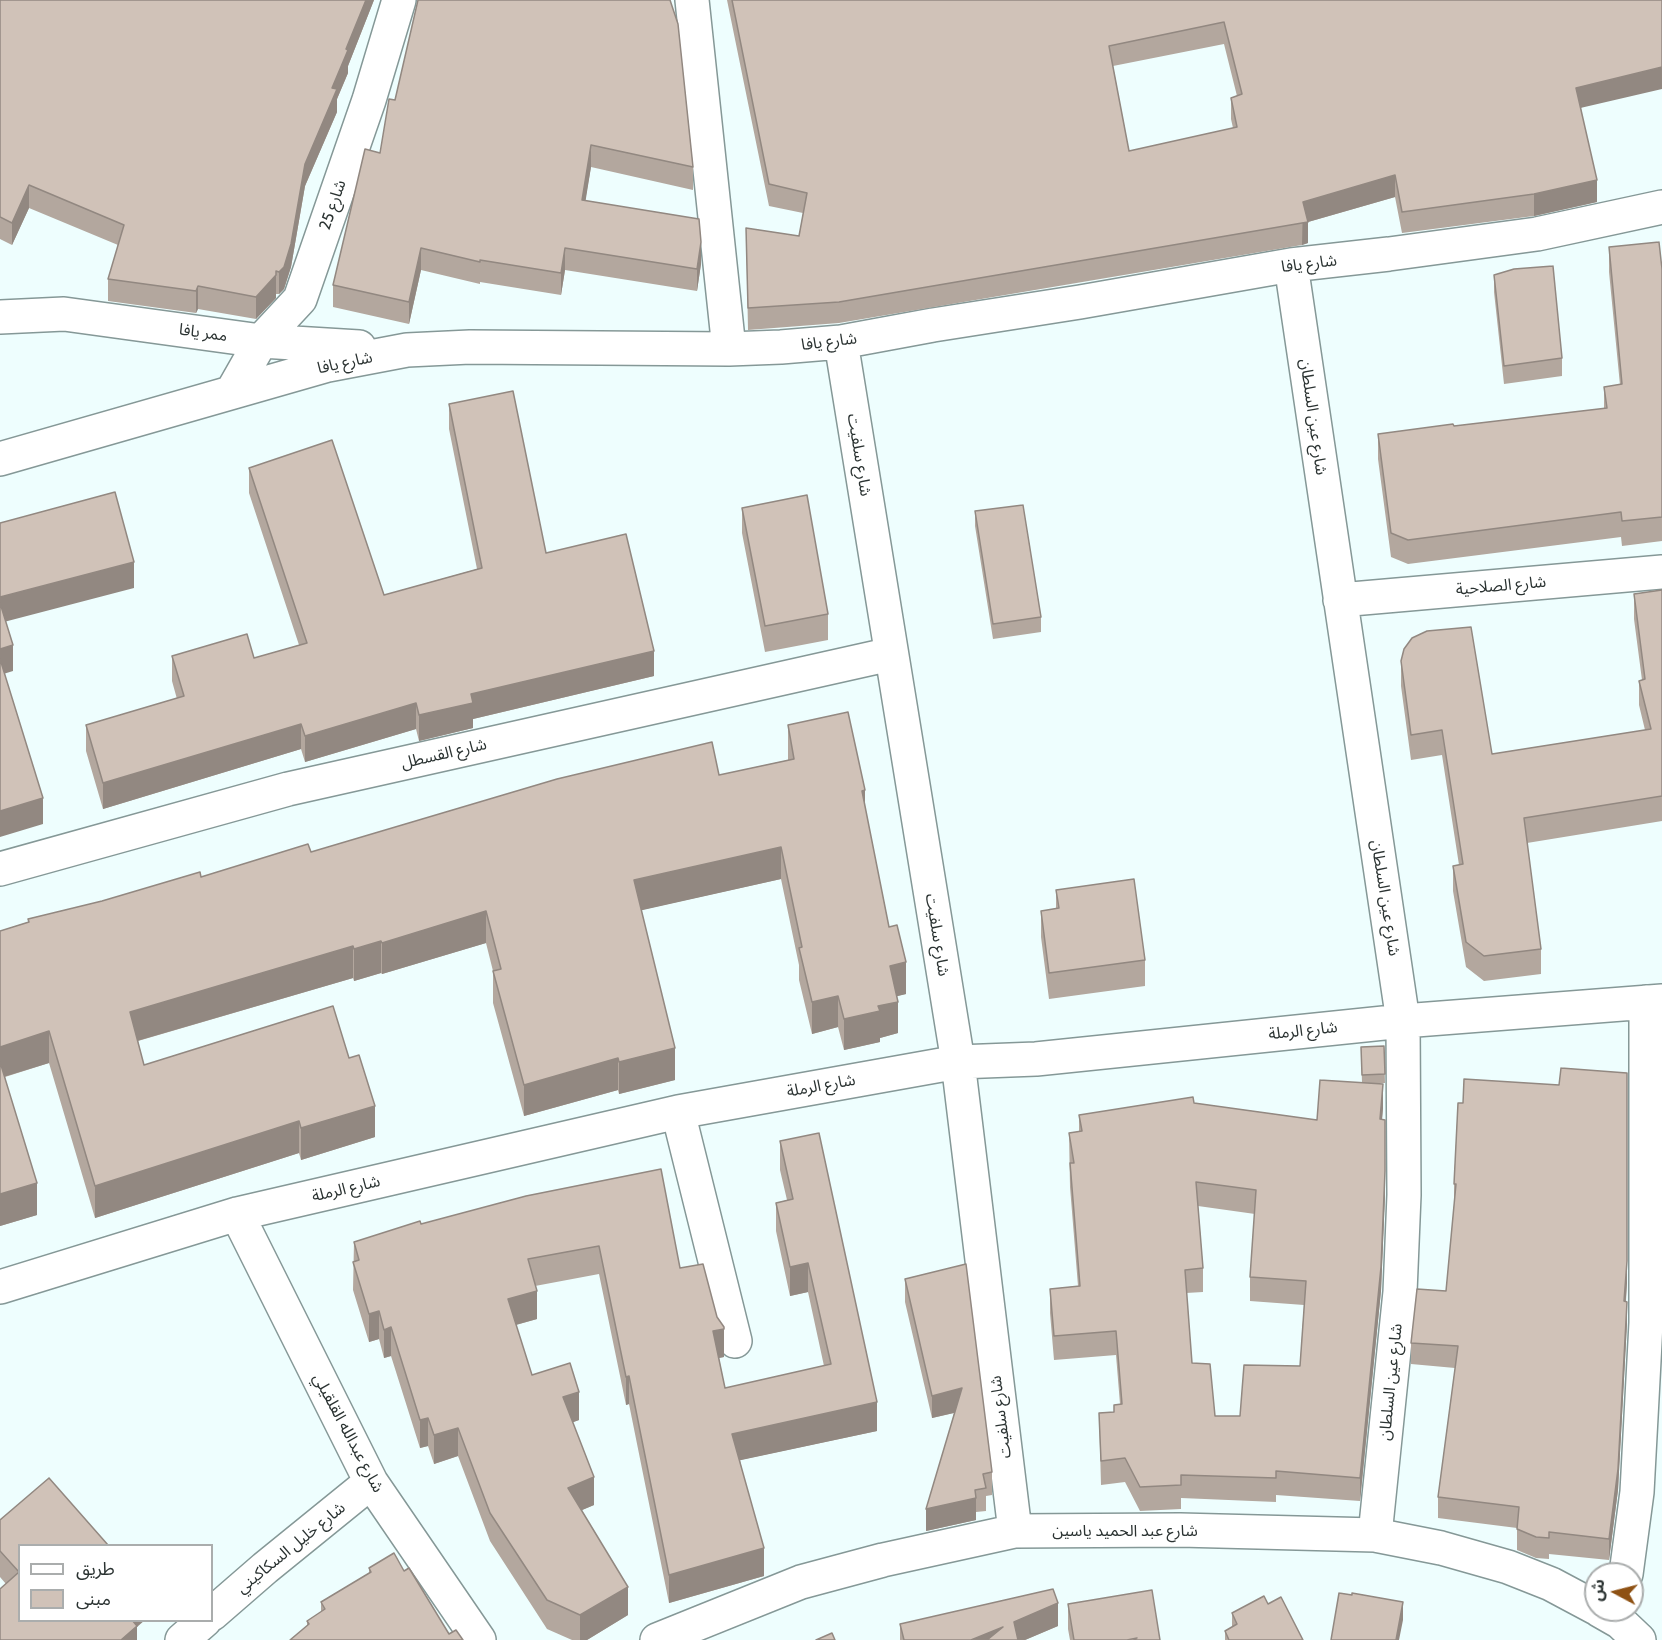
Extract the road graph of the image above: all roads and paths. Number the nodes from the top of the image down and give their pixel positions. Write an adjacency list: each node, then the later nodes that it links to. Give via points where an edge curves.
1 (399, 0): 6 (street, شارع 25, via 300,300)
2 (692, 0): 8 (street)
3 (1662, 207): 4 (street, شارع يافا, via 1537,234)
4 (1291, 265): 7 (street, شارع يافا); 13 (street, شارع عين السلطان)
5 (0, 317): 6 (street, ممر يافا, via 64,314)
6 (261, 341): 9 (street, ممر يافا); 10 (street, شارع 25)
7 (841, 342): 8 (street, شارع يافا); 14 (street, شارع سلفيت)
8 (729, 349): 9 (street, شارع يافا)
9 (407, 350): 10 (street, شارع يافا, via 327,365)
10 (232, 392): 11 (street, شارع يافا)
11 (0, 459)
12 (1662, 572): 13 (street, شارع الصلاحية)
13 (1340, 600): 17 (street, شارع عين السلطان)
14 (891, 654): 15 (street, شارع القسطل, via 288,789); 18 (street, شارع سلفيت)
15 (0, 869)
16 (1654, 1001): 17 (street, شارع الرملة); 26 (street, via 1646,1323 1637,1491)
17 (1403, 1021): 18 (street, شارع الرملة, via 1036,1059); 25 (street, شارع عين السلطان, via 1400,1292)
18 (958, 1062): 19 (street, شارع الرملة); 24 (street, شارع سلفيت)
19 (678, 1112): 20 (street, شارع الرملة); 22 (street)
20 (237, 1214): 21 (street, شارع الرملة); 23 (street, شارع عبدالله القلقيلي)
21 (0, 1287)
22 (735, 1341)
23 (371, 1482): 28 (street, شارع خليل السكاكيني); 31 (street, شارع عبدالله القلقيلي)
24 (1015, 1531): 25 (street, شارع عبد الحميد ياسين); 32 (street, شارع عبد الحميد ياسين, via 801,1582)
25 (1375, 1535): 27 (street, شارع عبد الحميد ياسين, via 1508,1567)
26 (1628, 1562)
27 (1584, 1602)
28 (213, 1613)
29 (203, 1622): 30 (street)
30 (182, 1640)
31 (479, 1640)
32 (657, 1640)

